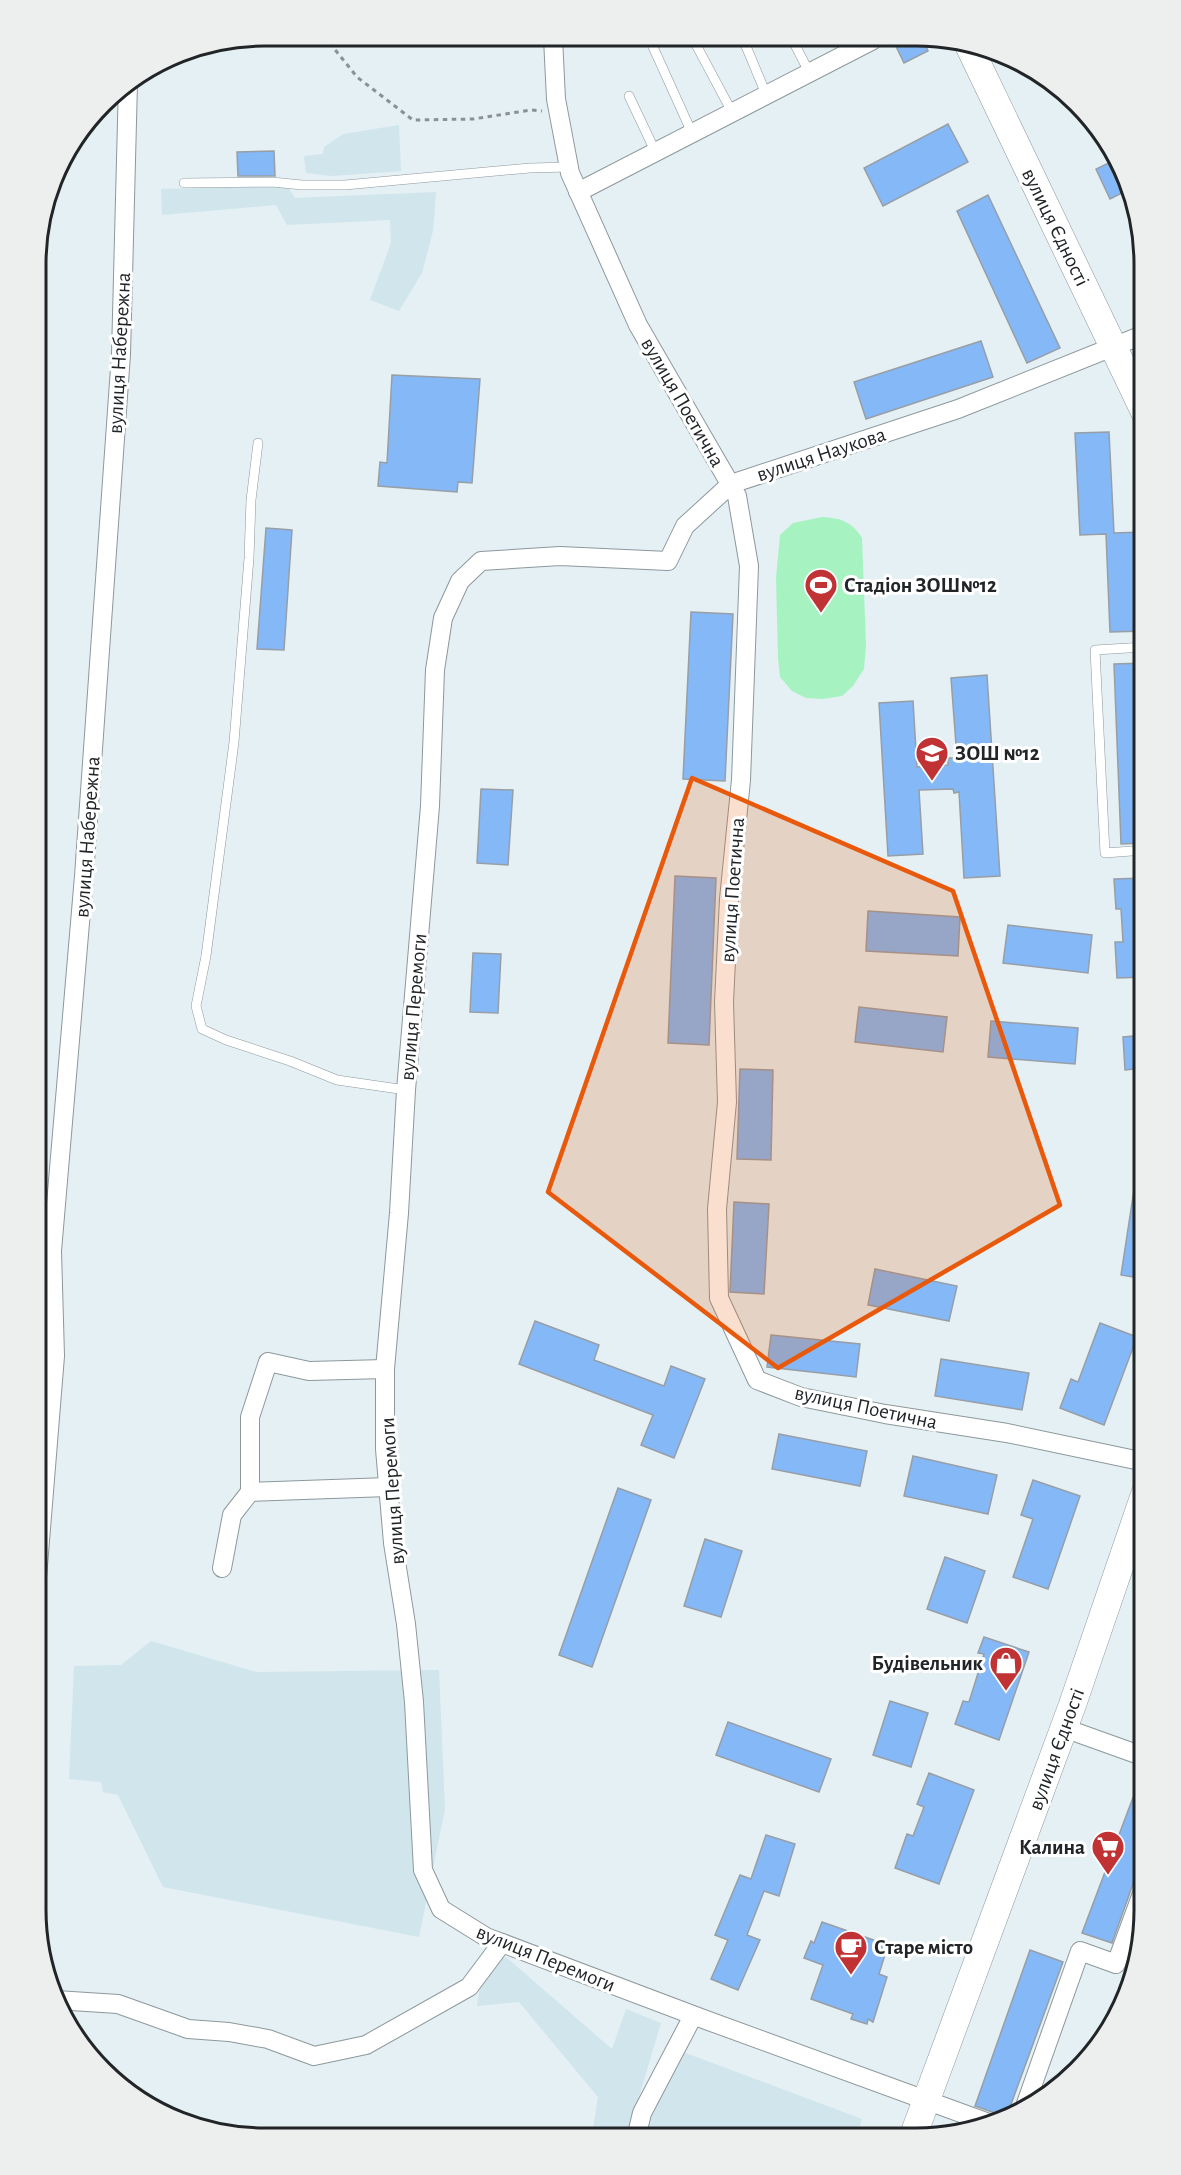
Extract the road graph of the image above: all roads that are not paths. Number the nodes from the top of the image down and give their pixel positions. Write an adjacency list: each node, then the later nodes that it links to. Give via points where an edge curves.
1 (553, 46): 15 (street, вулиця Поетична, via 556,99)
2 (653, 46): 13 (lane)
3 (697, 46): 12 (lane)
4 (746, 46): 10 (lane)
5 (796, 46): 8 (lane)
6 (845, 46): 8 (street)
7 (973, 54): 19 (street, вулиця Єдності)
8 (809, 72): 10 (street)
9 (129, 94): 29 (street, вулиця Набережна, via 122,354 52,1251 55,1356)
10 (766, 94): 12 (street)
11 (629, 96): 14 (lane)
12 (732, 112): 13 (street)
13 (692, 133): 14 (street)
14 (656, 153): 17 (street)
15 (569, 167): 16 (lane, via 345,184); 17 (street, вулиця Поетична)
16 (183, 183)
17 (578, 192): 22 (street, вулиця Поетична, via 638,325)
18 (1134, 338): 19 (street, вулиця Наукова)
19 (1113, 346): 20 (street, вулиця Єдності); 22 (street, вулиця Наукова, via 958,409)
20 (1134, 390)
21 (258, 443): 26 (lane, via 234,742 207,956 196,1006 202,1029 226,1040 337,1080)
22 (731, 484): 23 (street, вулиця Наукова, via 685,526 668,561 560,556); 28 (street, вулиця Поетична, via 737,496 749,566 741,780 724,1002 727,1102 717,1209 719,1298 757,1380 801,1397)
23 (482, 561): 26 (street, вулиця Перемоги, via 460,581 443,618 435,670 430,806)
24 (1134, 648): 25 (lane, via 1095,650 1105,853)
25 (1134, 851)
26 (406, 1089): 27 (street, вулиця Перемоги)
27 (385, 1370): 30 (street, вулиця Перемоги); 31 (street, via 309,1371 268,1362 250,1417)
28 (1134, 1460)
29 (46, 1467)
30 (388, 1486): 31 (street); 37 (street, вулиця Перемоги, via 414,1702 423,1870 441,1909 486,1938)
31 (250, 1492): 33 (street, via 232,1515)
32 (1134, 1525): 34 (street, вулиця Єдності)
33 (222, 1568)
34 (1064, 1728): 35 (street); 41 (street, вулиця Єдності)
35 (1134, 1753)
36 (1134, 1915): 40 (street, via 1116,1964 1080,1951)
37 (502, 1943): 38 (street, via 469,1987 366,2045 314,2056 268,2039 188,2029 118,2004); 39 (street, вулиця Перемоги)
38 (66, 2001)
39 (693, 2016): 41 (street, вулиця Перемоги); 43 (street, via 642,2113)
40 (1028, 2098)
41 (926, 2099): 42 (street, вулиця Перемоги); 44 (street, вулиця Єдності)
42 (979, 2119)
43 (638, 2128)
44 (916, 2128)

